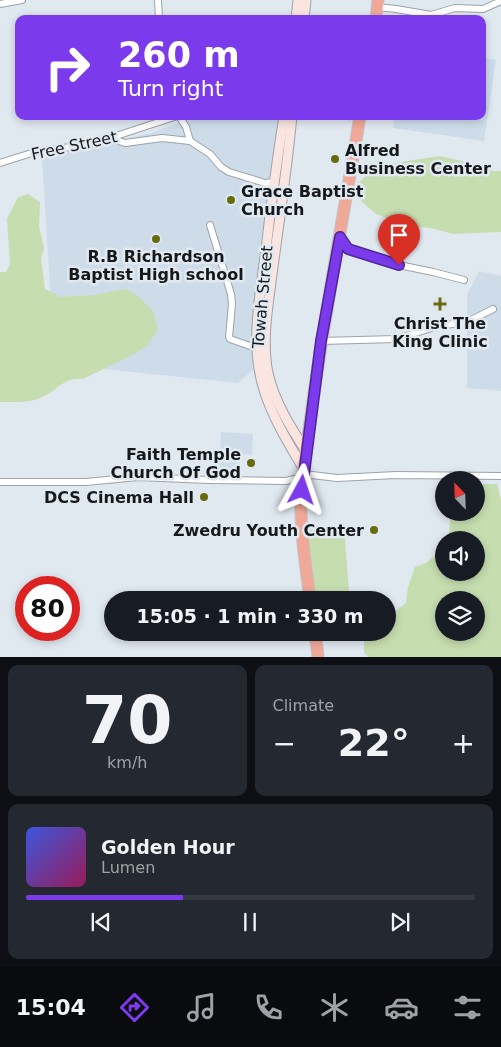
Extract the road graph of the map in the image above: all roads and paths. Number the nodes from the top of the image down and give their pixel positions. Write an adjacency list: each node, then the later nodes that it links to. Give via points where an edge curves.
1 (22, 0): 6 (street)
2 (158, 0): 8 (street)
3 (298, 0): 9 (street)
4 (306, 0): 10 (street)
5 (501, 1): 7 (street, via 483,9 456,8 431,15 396,8)
6 (0, 4)
7 (377, 9)
8 (159, 15)
9 (296, 15)
10 (304, 15)
11 (162, 120): 16 (street, Free Street)
12 (181, 120): 17 (street)
13 (283, 120): 19 (street, Towah Street)
14 (292, 120): 26 (street, Towah Street, via 267,316 266,356 274,390)
15 (359, 120): 21 (highway)
16 (110, 138): 17 (street, via 124,143 162,138); 18 (street, Free Street, via 35,152)
17 (190, 141): 19 (street, via 229,172 259,182)
18 (0, 163)
19 (274, 182): 27 (street, Towah Street, via 257,318 257,358 267,399)
20 (210, 225): 25 (street, via 231,294 229,337)
21 (340, 237): 22 (street, via 348,249); 24 (highway)
22 (464, 280)
23 (493, 309): 24 (street, via 467,322 438,326 396,339)
24 (321, 341): 26 (highway)
25 (253, 347)
26 (306, 451): 27 (highway)
27 (303, 473): 28 (street, via 338,478); 29 (street, via 286,481 138,477 86,482); 30 (highway, via 301,518)
28 (501, 476)
29 (0, 482)
30 (309, 591)
31 (316, 641): 32 (highway)
32 (318, 657)

